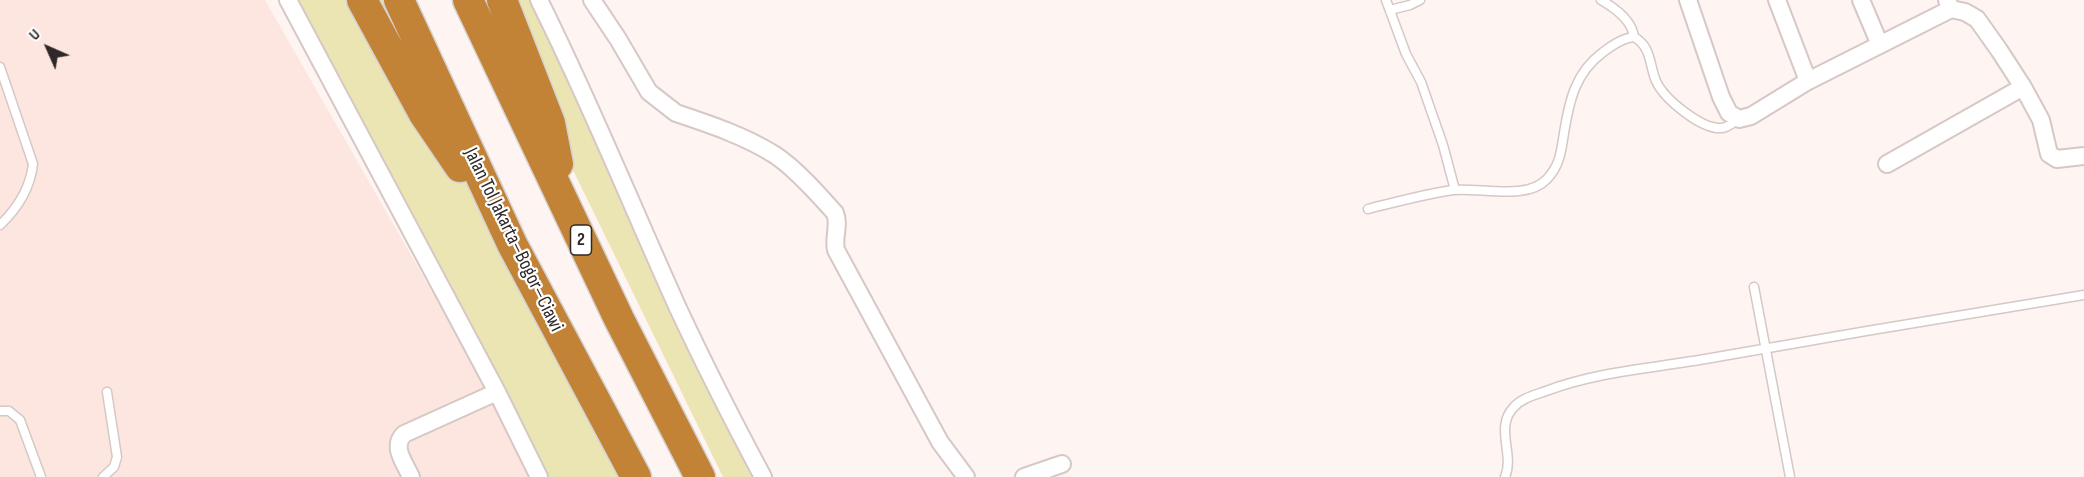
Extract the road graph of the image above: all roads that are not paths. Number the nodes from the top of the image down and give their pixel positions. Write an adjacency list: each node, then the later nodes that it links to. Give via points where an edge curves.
1 (288, 0): 33 (street)
2 (362, 0): 28 (highway, via 424,114)
3 (399, 0): 28 (highway, Jalan Tol Jakarta–Bogor–Ciawi)
4 (468, 0): 26 (highway, 2)
5 (502, 0): 26 (highway, via 550,123)
6 (539, 0): 42 (street, via 678,307)
7 (592, 0): 43 (street, via 649,92 666,107 777,156 835,213 836,250 940,442)
8 (1386, 0): 15 (lane)
9 (1420, 0): 15 (lane)
10 (1601, 0): 16 (lane, via 1624,17 1634,30)
11 (1688, 0): 21 (street, via 1721,97)
12 (1777, 0): 19 (street)
13 (1861, 0): 17 (street)
14 (1949, 5): 17 (street); 20 (street, via 1977,19)
15 (1390, 10): 24 (lane, via 1421,82)
16 (1634, 37): 21 (lane, via 1647,49 1661,89 1683,110 1715,127); 24 (lane, via 1607,49 1582,72 1570,100 1559,162 1546,181 1533,189)
17 (1880, 45): 19 (street)
18 (0, 67): 27 (lane, via 33,164 26,192)
19 (1808, 81): 21 (street, via 1751,116)
20 (2023, 87): 22 (street, via 2041,120 2049,154 2057,159); 23 (street)
21 (1739, 119)
22 (2084, 156)
23 (1887, 164)
24 (1455, 190): 25 (lane)
25 (1368, 209)
26 (569, 213): 41 (highway, 2)
27 (0, 225)
28 (512, 244): 40 (highway, Jalan Tol Jakarta–Bogor–Ciawi)
29 (1754, 286): 31 (lane)
30 (2084, 295): 31 (lane)
31 (1766, 348): 45 (lane, via 1620,371 1564,384 1522,400 1506,417); 46 (lane)
32 (107, 392): 37 (lane, via 117,457 114,467)
33 (497, 392): 38 (street, via 404,434 398,448); 39 (street)
34 (0, 411): 36 (lane, via 9,411 20,420)
35 (1062, 464): 44 (street)
36 (41, 477)
37 (103, 477)
38 (411, 477)
39 (539, 477)
40 (636, 477)
41 (700, 477)
42 (763, 477)
43 (966, 477)
44 (1024, 477)
45 (1504, 477)
46 (1790, 477)

